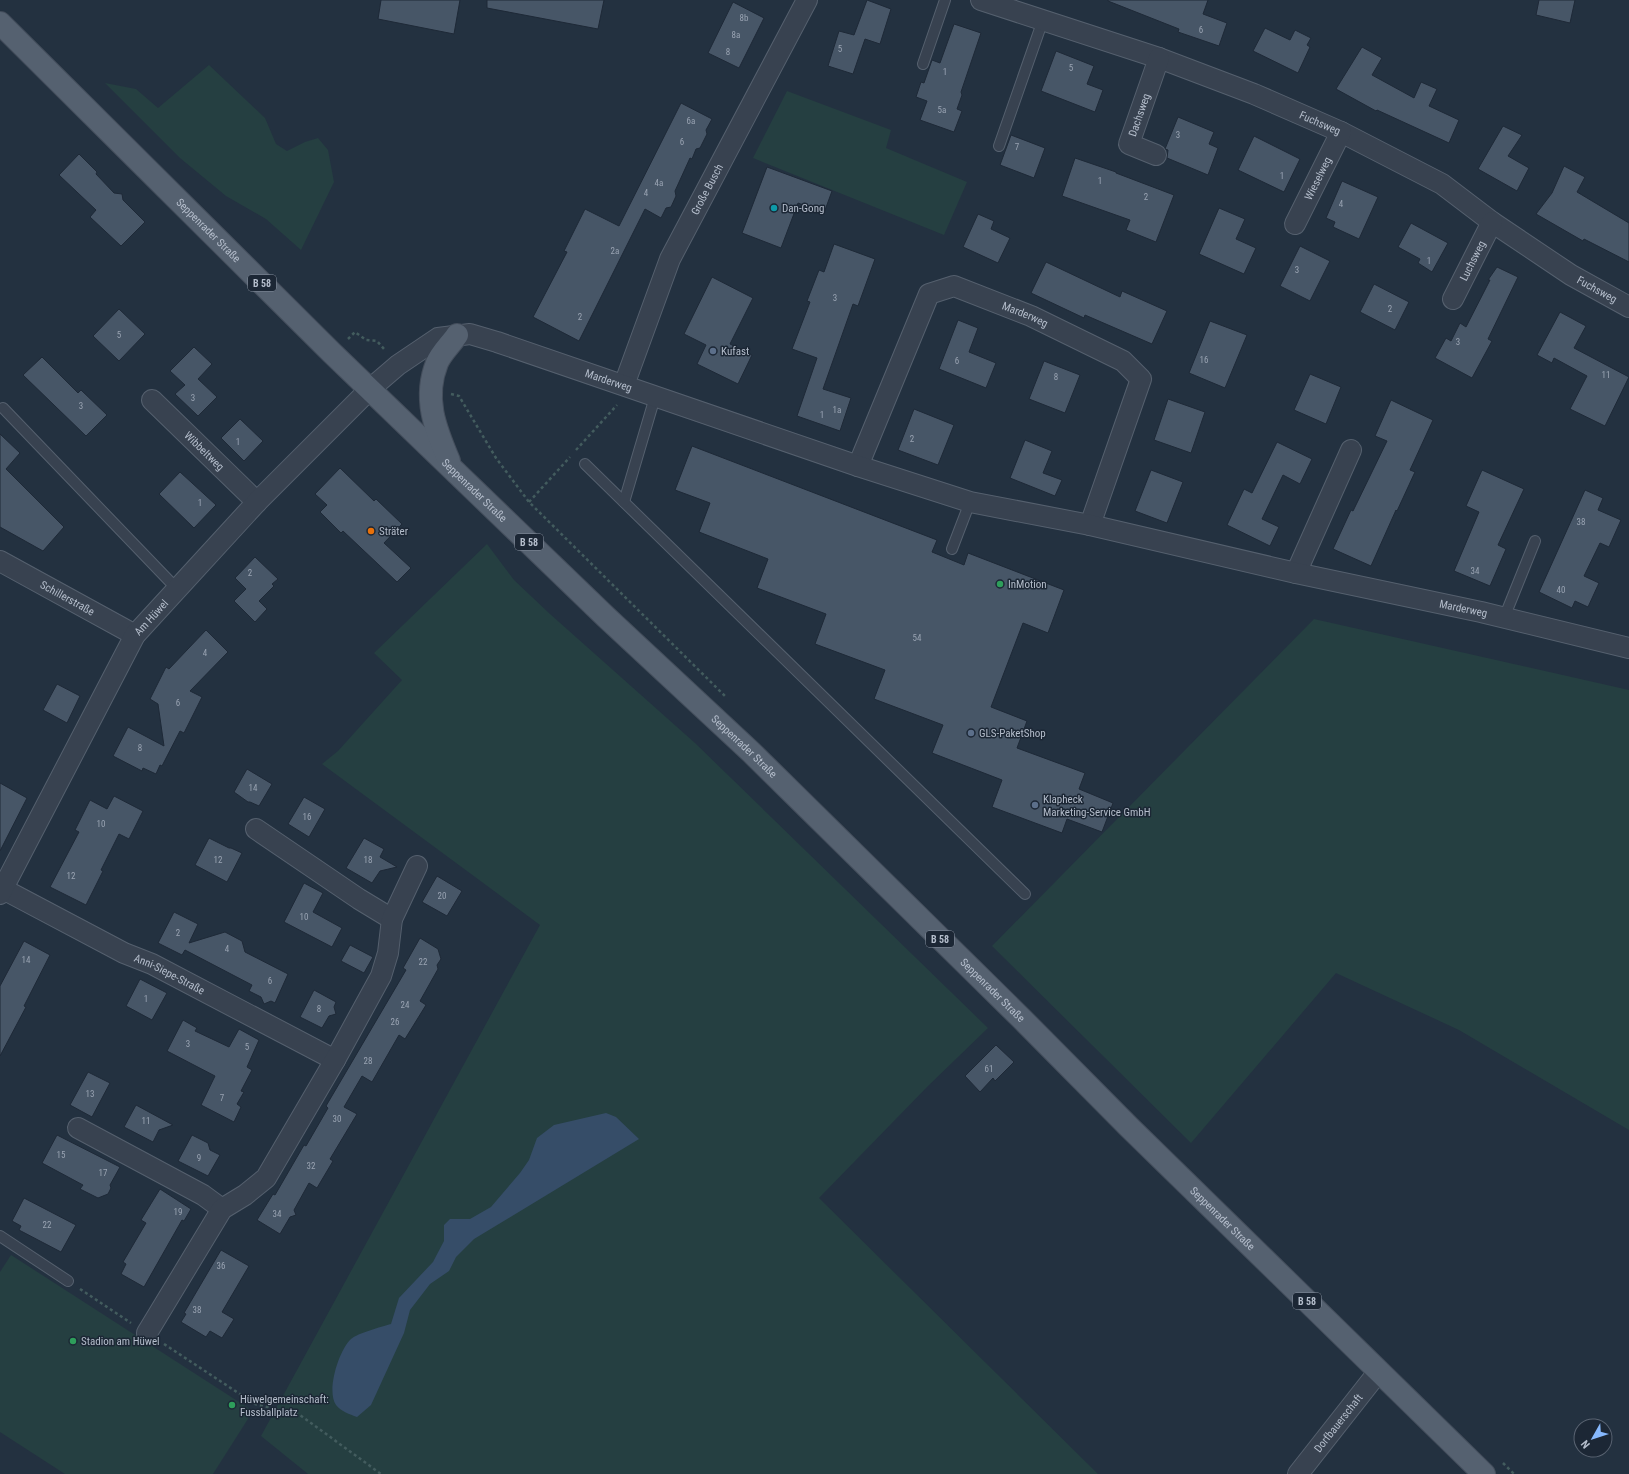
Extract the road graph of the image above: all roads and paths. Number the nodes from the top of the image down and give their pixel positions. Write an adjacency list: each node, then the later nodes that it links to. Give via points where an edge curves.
1 (807, 0): 16 (street, Große Busch, via 670,258)
2 (945, 0): 7 (lane)
3 (981, 0): 4 (street, Fuchsweg)
4 (1043, 20): 6 (street, Fuchsweg); 9 (lane)
5 (0, 23): 17 (main road, Seppenrader Straße / B 58)
6 (1159, 58): 8 (street, Fuchsweg, via 1254,94); 10 (street, Dachsweg, via 1129,144)
7 (923, 64)
8 (1341, 132): 11 (street, Fuchsweg, via 1442,184); 12 (street, Wieselweg)
9 (999, 146)
10 (1156, 155)
11 (1492, 222): 13 (street, Luchsweg); 14 (street, Fuchsweg, via 1571,275)
12 (1295, 224)
13 (1453, 299)
14 (1629, 307)
15 (457, 335): 16 (street, Marderweg, via 470,334 498,342); 17 (street, Marderweg, via 438,338 421,348); 24 (main road, via 438,362 430,391 436,431)
16 (624, 385): 18 (street, Marderweg); 26 (path, via 619,403)
17 (370, 389): 24 (main road, Seppenrader Straße / B 58); 25 (street, Am Hüwel)
18 (655, 396): 23 (street, Marderweg); 27 (lane)
19 (152, 400): 25 (street, Wibbeltweg)
20 (3, 408): 34 (lane)
21 (1351, 450): 33 (street)
22 (585, 464): 27 (lane)
23 (858, 466): 28 (street, Marderweg); 29 (street, Marderweg, via 929,294 954,286 1031,316 1123,361 1141,379)
24 (452, 468): 49 (main road, Seppenrader Straße / B 58, via 751,752)
25 (257, 502): 34 (street, Am Hüwel)
26 (529, 502)
27 (624, 502): 41 (lane)
28 (970, 502): 29 (street, Marderweg); 31 (lane)
29 (1090, 525): 33 (street, Marderweg)
30 (1535, 541): 35 (lane)
31 (952, 549)
32 (0, 561): 36 (street, Schillerstraße)
33 (1296, 573): 35 (street, Marderweg)
34 (177, 589): 36 (street, Am Hüwel)
35 (1504, 618): 37 (street, Marderweg)
36 (136, 634): 40 (street, Am Hüwel)
37 (1629, 648)
38 (256, 829): 42 (street)
39 (417, 866): 42 (street)
40 (2, 884): 43 (street, Anni-Siepe-Straße, via 117,950 152,964)
41 (1025, 894)
42 (392, 919): 43 (street, via 388,954 381,976)
43 (335, 1060): 45 (street, via 266,1178)
44 (78, 1128): 45 (street, via 203,1195)
45 (222, 1209): 48 (street)
46 (0, 1236): 47 (lane)
47 (68, 1281): 48 (path)
48 (147, 1333): 50 (path, via 256,1404 300,1415)
49 (1379, 1371): 51 (street, Dorfbauerschaft); 52 (main road, Seppenrader Straße / B 58)
50 (381, 1474)
51 (1298, 1474)
52 (1484, 1474)

